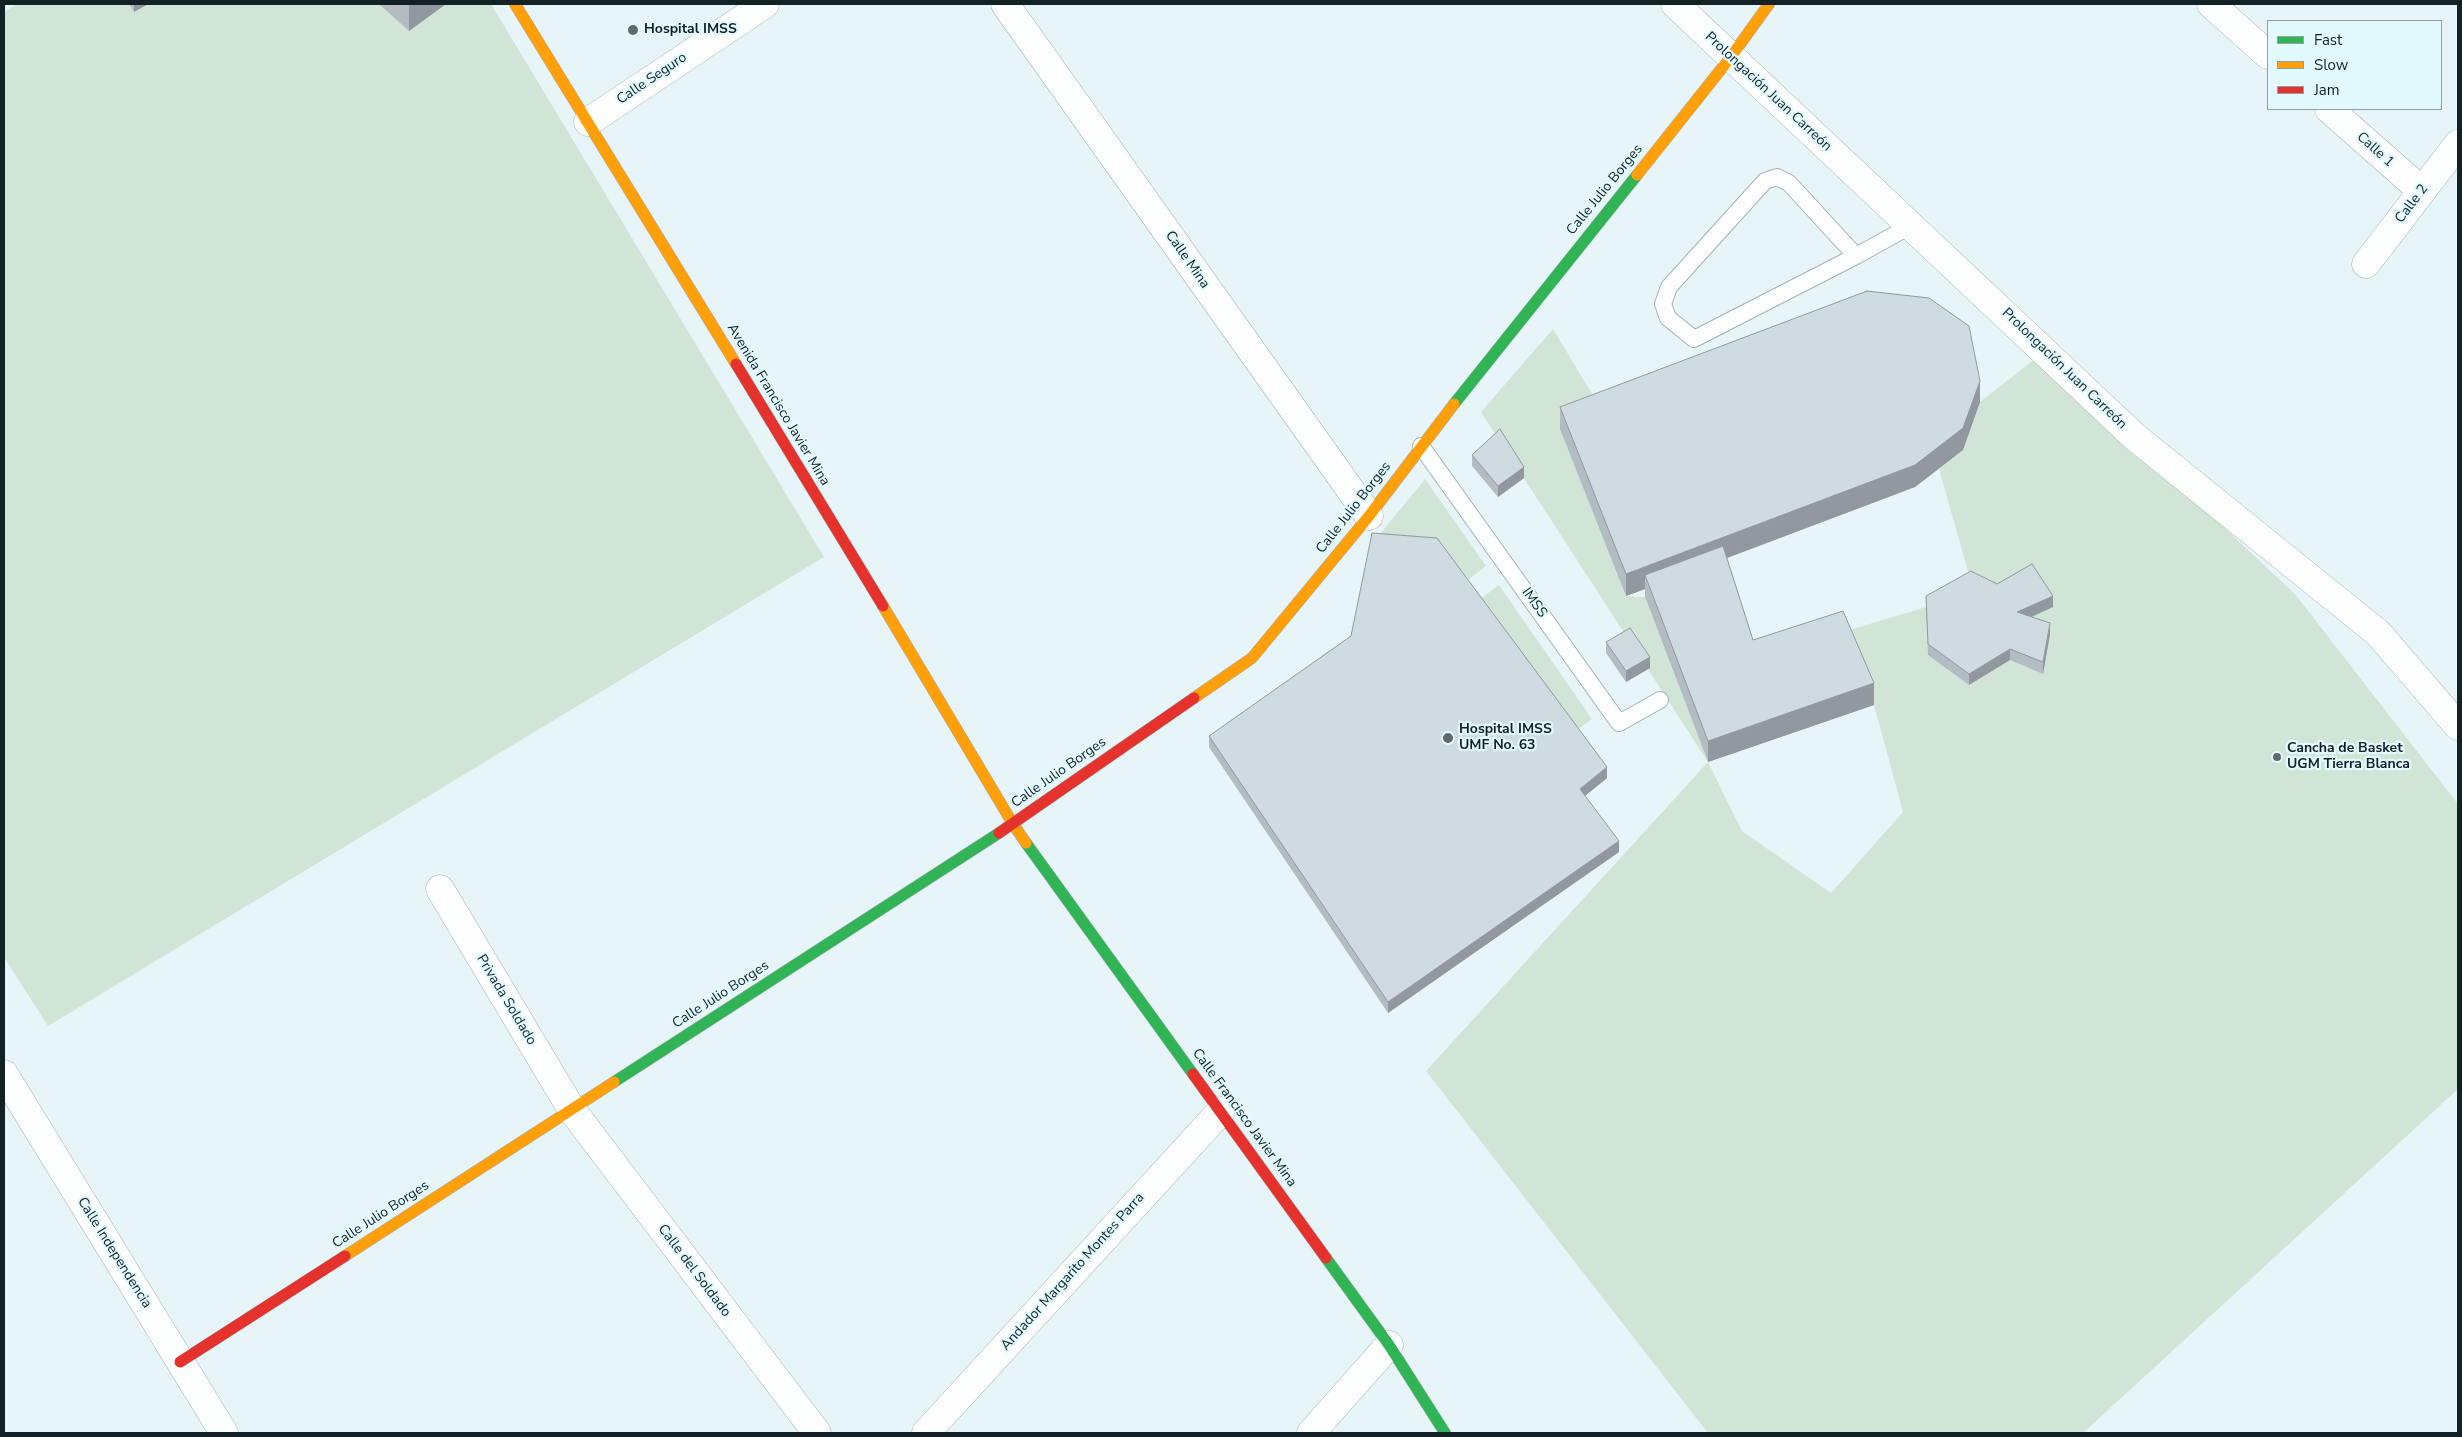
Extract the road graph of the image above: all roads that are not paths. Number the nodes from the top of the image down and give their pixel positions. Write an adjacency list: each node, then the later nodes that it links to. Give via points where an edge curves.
1 (515, 4): 10 (street, Avenida Francisco Javier Mina)
2 (765, 4): 10 (street, Calle Seguro)
3 (1005, 4): 17 (street, Calle Mina)
4 (1675, 4): 8 (street, Prolongación Juan Carreón)
5 (1769, 4): 8 (street, Calle Julio Borges)
6 (2211, 4): 7 (street)
7 (2267, 54)
8 (1730, 58): 13 (street, Prolongación Juan Carreón); 16 (street, Calle Julio Borges)
9 (2330, 110): 12 (street, Calle 1)
10 (588, 122): 20 (street, Avenida Francisco Javier Mina)
11 (2458, 144): 12 (street, Calle 2)
12 (2422, 191): 15 (street, Calle 2)
13 (1912, 225): 14 (lane); 19 (street, Prolongación Juan Carreón, via 2135,437 2378,633)
14 (1856, 256): 14 (lane, via 1694,339 1668,318 1664,304 1669,287 1765,181 1777,177 1789,183)
15 (2366, 264)
16 (1421, 446): 17 (street, Calle Julio Borges); 18 (lane, IMSS, via 1619,722)
17 (1369, 516): 20 (street, Calle Julio Borges, via 1252,658)
18 (1660, 700)
19 (2458, 726)
20 (1013, 824): 23 (street, Calle Julio Borges); 24 (street, Calle Francisco Javier Mina)
21 (440, 889): 23 (street, Privada Soldado)
22 (4, 1074): 26 (street, Calle Independencia)
23 (572, 1110): 26 (street, Calle Julio Borges); 28 (street, Calle del Soldado)
24 (1221, 1111): 25 (street, Calle Francisco Javier Mina); 29 (street, Andador Margarito Montes Parra)
25 (1389, 1345): 30 (street); 31 (street, Calle Francisco Javier Mina)
26 (180, 1362): 27 (street, Calle Independencia)
27 (224, 1433)
28 (817, 1433)
29 (926, 1433)
30 (1311, 1433)
31 (1445, 1433)

